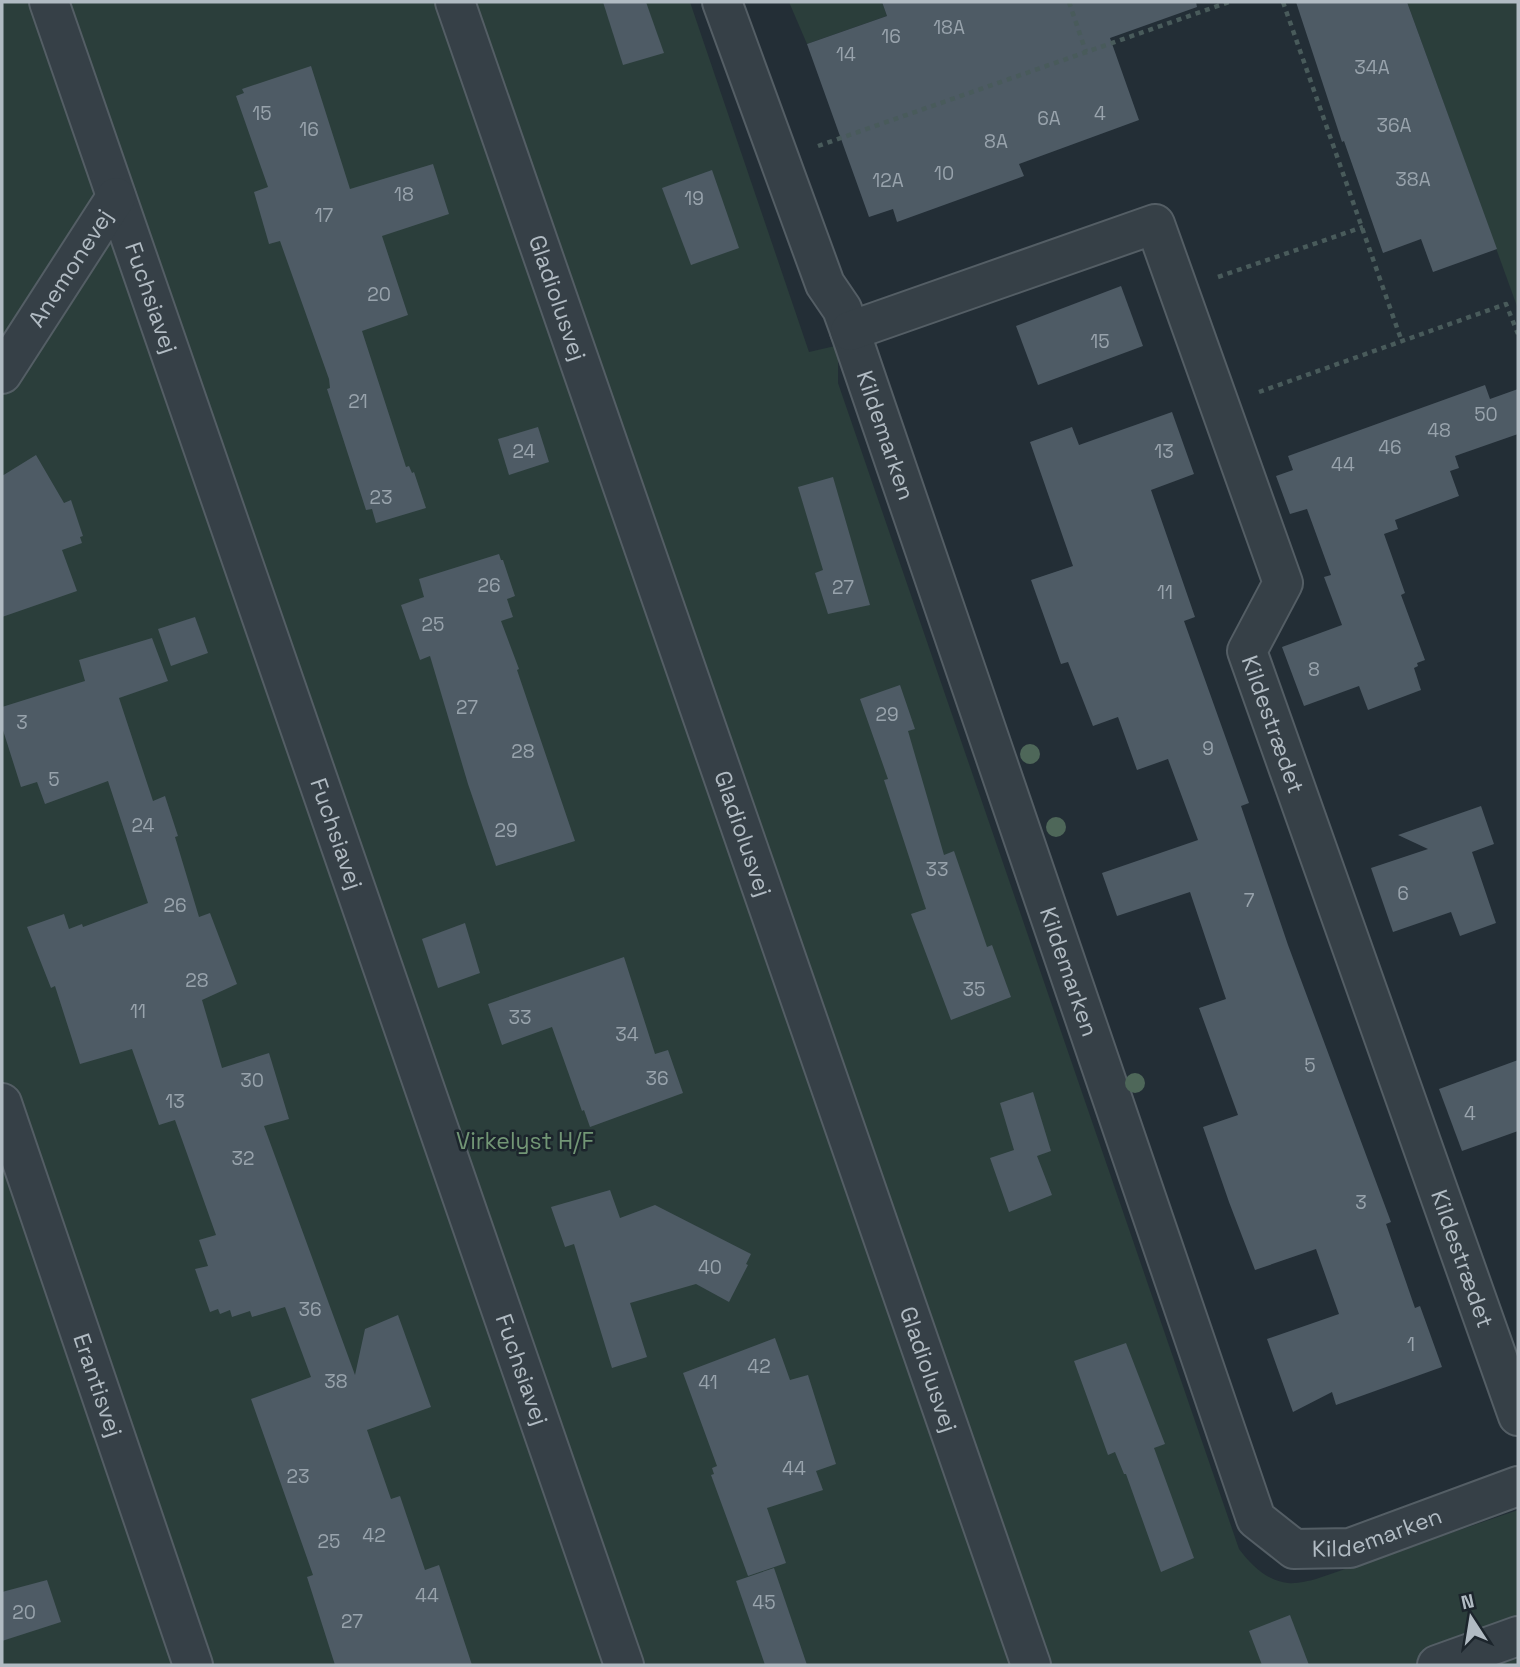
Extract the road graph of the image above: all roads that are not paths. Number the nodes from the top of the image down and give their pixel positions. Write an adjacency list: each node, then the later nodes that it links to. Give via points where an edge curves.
1 (49, 2): 4 (street, Fuchsiavej)
2 (455, 2): 13 (street, Gladiolusvej)
3 (722, 2): 5 (street, Kildemarken, via 825,284)
4 (116, 197): 6 (street, Anemonevej); 12 (street, Fuchsiavej)
5 (850, 331): 8 (street, Kildestrædet, via 1155,224 1283,583 1247,651); 9 (street, Kildemarken, via 1256,1519 1294,1549 1350,1548)
6 (2, 374)
7 (2, 1103): 11 (street, Erantisvej)
8 (1518, 1416)
9 (1518, 1486)
10 (1518, 1636): 14 (street)
11 (194, 1665)
12 (624, 1665)
13 (1031, 1665)
14 (1437, 1665)

